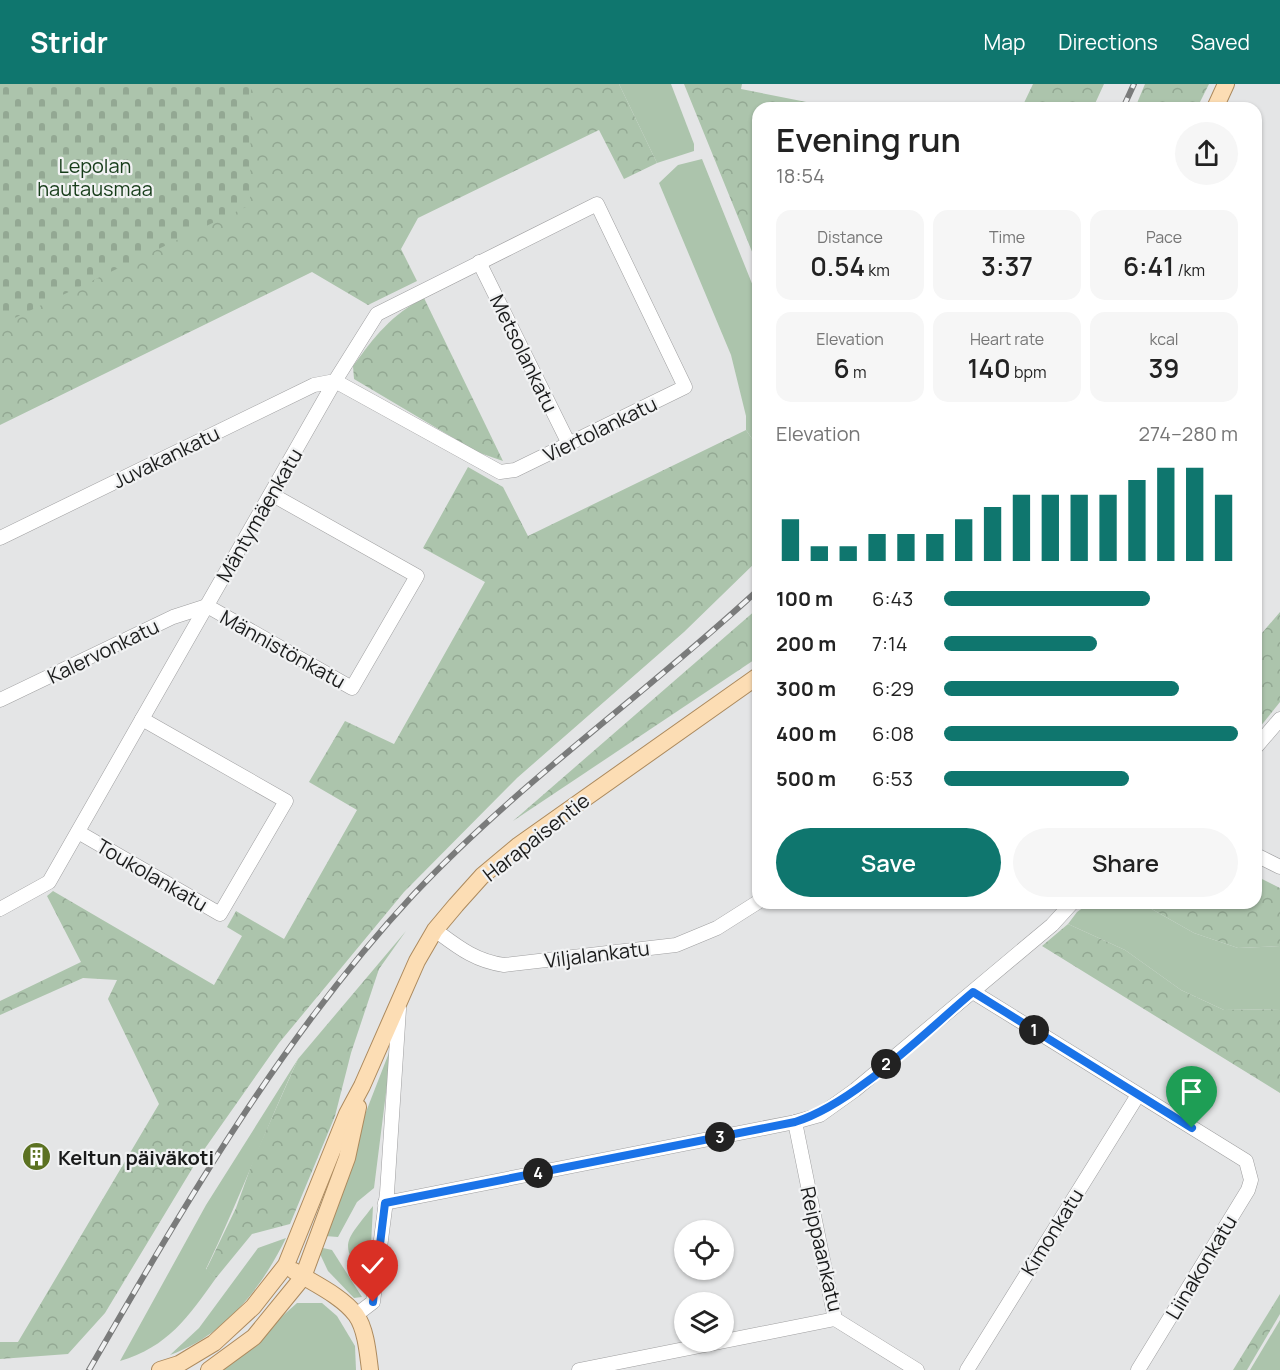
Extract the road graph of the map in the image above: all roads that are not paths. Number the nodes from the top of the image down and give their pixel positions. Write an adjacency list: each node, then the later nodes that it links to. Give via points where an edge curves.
1 (1226, 84): 2 (main road)
2 (1218, 102)
3 (597, 204): 4 (street, Mäntymäenkatu); 6 (street, Viertolankatu, via 685,387)
4 (479, 262): 5 (street, Mäntymäenkatu, via 377,314); 6 (street, Metsolankatu)
5 (335, 381): 6 (street, Viertolankatu, via 500,472 515,470); 7 (street, Mäntymäenkatu); 8 (street, Juvakankatu, via 314,385)
6 (569, 444)
7 (271, 494): 9 (street, Mäntymäenkatu); 9 (street, Männistönkatu, via 417,576 352,688)
8 (0, 538)
9 (207, 606): 11 (street, Kalervonkatu, via 173,617); 12 (street, Mäntymäenkatu)
10 (752, 680): 21 (main road, Harapaisentie, via 512,850 482,876)
11 (0, 700)
12 (142, 719): 15 (street, Mäntymäenkatu); 15 (street, Toukolankatu, via 286,801 220,914)
13 (1280, 719): 14 (street)
14 (1262, 740)
15 (78, 832): 19 (street, Mäntymäenkatu, via 49,882)
16 (1262, 858): 17 (street)
17 (1280, 867)
18 (752, 906): 21 (street, Viljalankatu, via 717,928 676,945 504,965 484,963 469,956)
19 (0, 909)
20 (1067, 909): 22 (street)
21 (435, 930): 23 (main road, Harapaisentie)
22 (973, 992): 25 (street); 26 (street, via 855,1090 820,1115)
23 (400, 997): 24 (main road, Harapaisentie); 27 (street)
24 (362, 1086): 28 (main road, Harapaisentie); 29 (main road, Harapaisentie, via 347,1158)
25 (1138, 1095): 37 (street, Kimonkatu); 38 (street, Liinakonkatu, via 1246,1161 1251,1180)
26 (795, 1122): 27 (street); 31 (street, Reippaankatu)
27 (385, 1203): 30 (street, via 373,1302)
28 (286, 1266): 29 (main road); 32 (main road, Harapaisentie, via 253,1307 214,1343 179,1364)
29 (303, 1276): 30 (main road); 33 (main road, Harapaisentie, via 254,1337)
30 (356, 1315): 34 (main road)
31 (835, 1319): 35 (street); 36 (street, Reippaankatu)
32 (160, 1370)
33 (209, 1370)
34 (370, 1370)
35 (579, 1370)
36 (917, 1370)
37 (967, 1370)
38 (1138, 1370)

